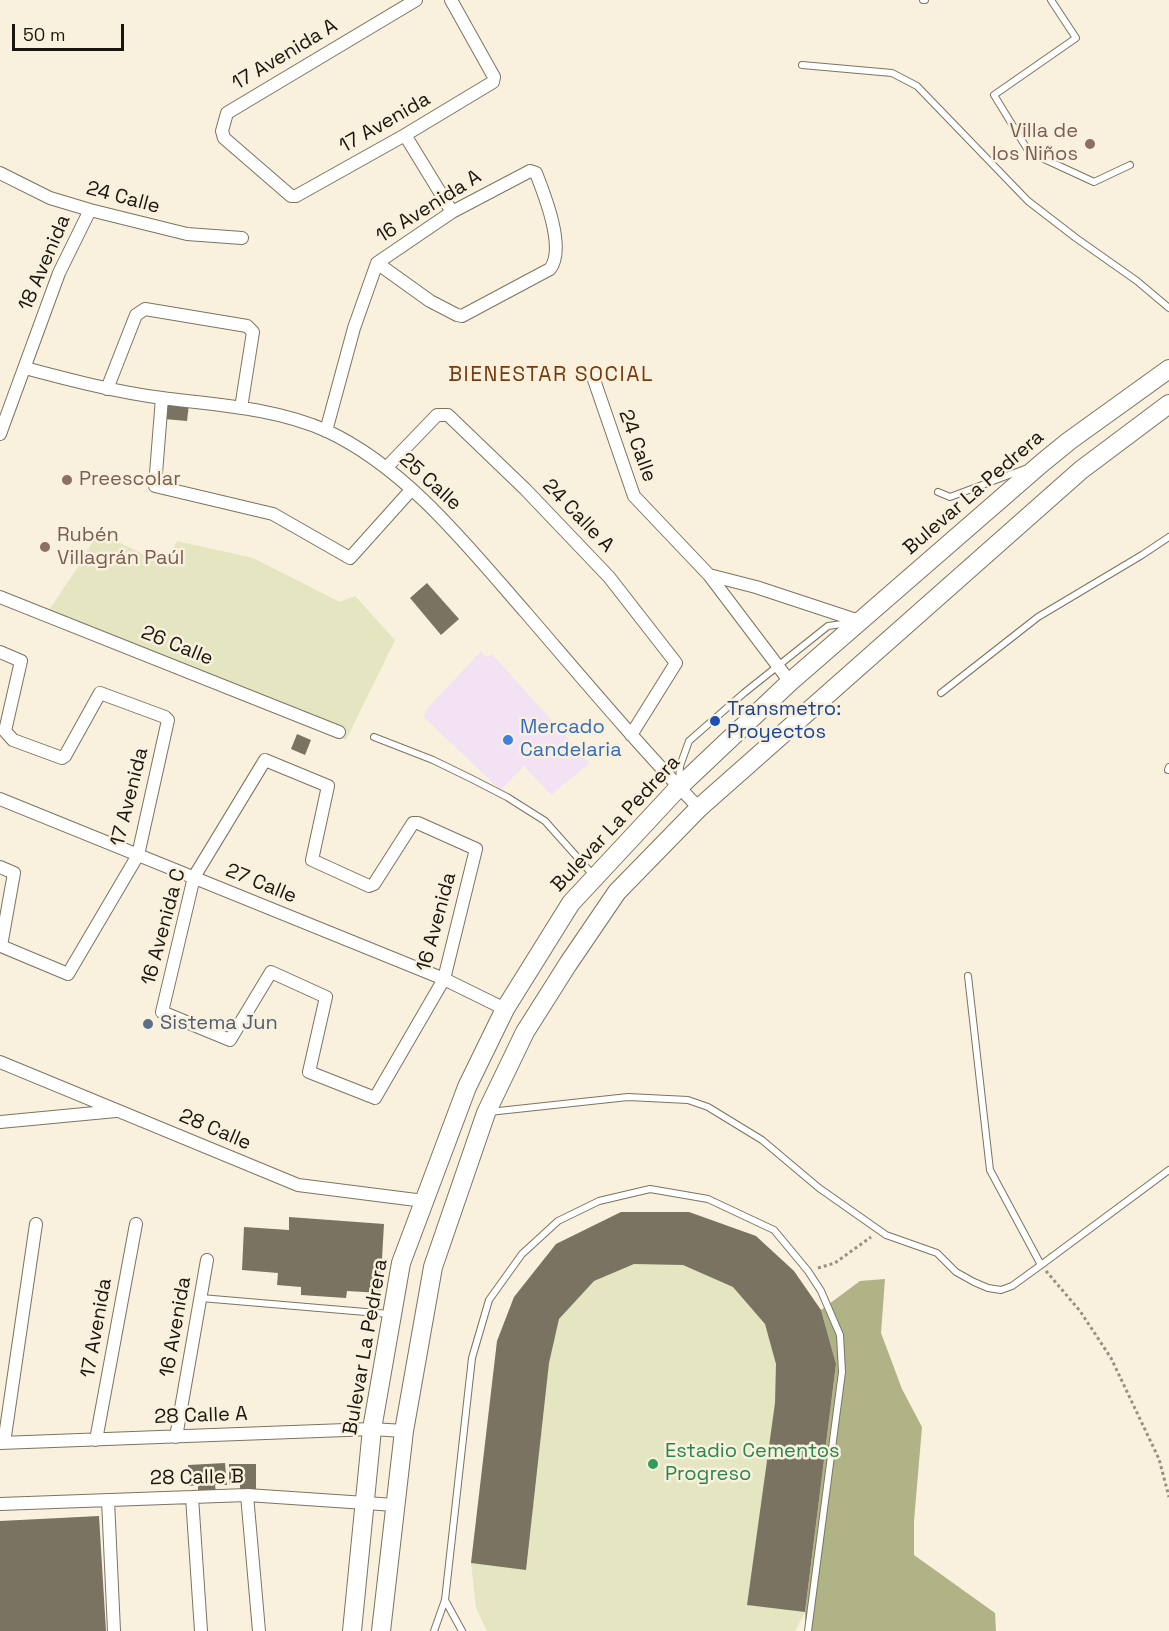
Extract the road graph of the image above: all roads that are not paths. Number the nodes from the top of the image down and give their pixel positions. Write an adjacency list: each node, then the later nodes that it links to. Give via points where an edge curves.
1 (416, 0): 8 (street, 17 Avenida A, via 227,112 224,138 291,196)
2 (451, 0): 5 (street, 17 Avenida, via 494,77 493,82)
3 (1051, 0): 6 (lane, via 1076,38 994,95 1029,152 1094,182)
4 (802, 65): 13 (lane, via 892,73 917,86 1028,201)
5 (405, 135): 8 (street, 17 Avenida); 10 (street)
6 (1130, 165)
7 (0, 173): 9 (street, 24 Calle, via 50,198)
8 (296, 196)
9 (90, 210): 11 (street, 24 Calle, via 187,234); 14 (street, 18 Avenida, via 59,273)
10 (452, 212): 12 (street, 16 Avenida A); 12 (street, 16 Avenida A, via 530,171 536,173 547,202 556,259 550,269 466,315 444,309)
11 (242, 238)
12 (377, 263): 21 (street, 16 Avenida A, via 354,328)
13 (1169, 308)
14 (25, 368): 17 (street, 25 Calle); 22 (street, 18 Avenida)
15 (1169, 369): 23 (main road, Bulevar La Pedrera)
16 (592, 374): 28 (street, 24 Calle, via 634,496)
17 (107, 388): 18 (street, 25 Calle); 20 (street, via 136,315 145,309 251,329)
18 (162, 398): 20 (street, 25 Calle); 25 (street, via 155,486 273,514 350,558)
19 (1169, 404): 40 (main road, via 1081,470)
20 (241, 408): 21 (street, 25 Calle)
21 (326, 431): 24 (street, 25 Calle)
22 (0, 434)
23 (1042, 463): 26 (lane, via 950,497); 30 (main road, Bulevar La Pedrera)
24 (386, 468): 25 (street, 25 Calle); 36 (street, 24 Calle A, via 437,415 448,415 609,577 676,665)
25 (411, 490): 36 (street, 25 Calle, via 462,538)
26 (938, 492)
27 (1169, 537): 34 (lane, via 1038,617)
28 (709, 575): 30 (street); 32 (street, 24 Calle)
29 (0, 597): 35 (street, 26 Calle)
30 (859, 621): 32 (lane, via 828,626); 33 (main road, Bulevar La Pedrera)
31 (0, 652): 41 (street, 17 Avenida, via 21,662 5,731 12,740 58,758 65,756 100,693 168,720)
32 (777, 665): 33 (street, 24 Calle); 38 (lane, via 689,741 680,766)
33 (790, 682): 38 (main road, Bulevar La Pedrera)
34 (941, 693)
35 (339, 732)
36 (631, 735): 38 (street, 25 Calle)
37 (374, 737): 43 (lane, via 472,779 545,821)
38 (679, 787): 40 (street, 25 Calle); 43 (main road, Bulevar La Pedrera)
39 (0, 799): 41 (street, 27 Calle)
40 (699, 808): 53 (main road, via 617,892 525,1032)
41 (138, 855): 44 (street, 27 Calle); 46 (street, 17 Avenida, via 68,974)
42 (0, 867): 46 (street, via 14,873)
43 (594, 876): 49 (main road, Bulevar La Pedrera, via 571,903)
44 (194, 877): 45 (street, 16 Avenida C, via 263,761 268,761 328,786 312,860); 48 (street, 27 Calle); 51 (street, 16 Avenida C, via 162,1012 230,1040 271,972 326,997)
45 (372, 886): 48 (street, 16 Avenida, via 413,823 475,848)
46 (1, 946)
47 (968, 976): 60 (lane, via 990,1170)
48 (444, 979): 49 (street, 27 Calle); 51 (street, 16 Avenida, via 375,1098)
49 (505, 1009): 56 (main road, Bulevar La Pedrera, via 467,1087)
50 (0, 1062): 52 (street, 28 Calle)
51 (309, 1072)
52 (117, 1110): 54 (street); 56 (street, 28 Calle, via 298,1185)
53 (486, 1113): 60 (lane, via 628,1097 688,1100 708,1107 762,1140 819,1188 879,1230 937,1252 956,1272 988,1288 1001,1290 1012,1286); 64 (main road, via 433,1267)
54 (0, 1122)
55 (1169, 1170): 60 (lane)
56 (424, 1201): 62 (main road, Bulevar La Pedrera, via 401,1263)
57 (36, 1224): 67 (street)
58 (136, 1224): 66 (street, 17 Avenida)
59 (207, 1260): 61 (street, 16 Avenida)
60 (1041, 1265)
61 (201, 1298): 62 (lane); 65 (street, 16 Avenida)
62 (392, 1314): 63 (main road, Bulevar La Pedrera)
63 (372, 1429): 64 (street, 28 Calle A); 65 (street, 28 Calle A); 71 (main road, Bulevar La Pedrera)
64 (404, 1431): 73 (main road)
65 (176, 1437): 66 (street, 28 Calle A)
66 (96, 1440): 67 (street, 28 Calle A)
67 (2, 1443)
68 (247, 1496): 69 (street, 28 Calle B); 71 (street, 28 Calle B); 77 (street)
69 (192, 1497): 70 (street, 28 Calle B); 76 (street)
70 (108, 1500): 72 (street, 28 Calle B); 75 (street)
71 (366, 1503): 73 (street, 28 Calle B); 78 (main road, Bulevar La Pedrera)
72 (0, 1504)
73 (395, 1505): 79 (main road)
74 (445, 1600): 80 (lane); 81 (lane); 82 (lane, via 472,1358 489,1300 522,1254 558,1221 599,1201 650,1189 708,1199 774,1230 821,1291 840,1335 842,1372)
75 (114, 1631)
76 (201, 1631)
77 (259, 1631)
78 (352, 1631)
79 (381, 1631)
80 (434, 1631)
81 (462, 1631)
82 (807, 1631)

